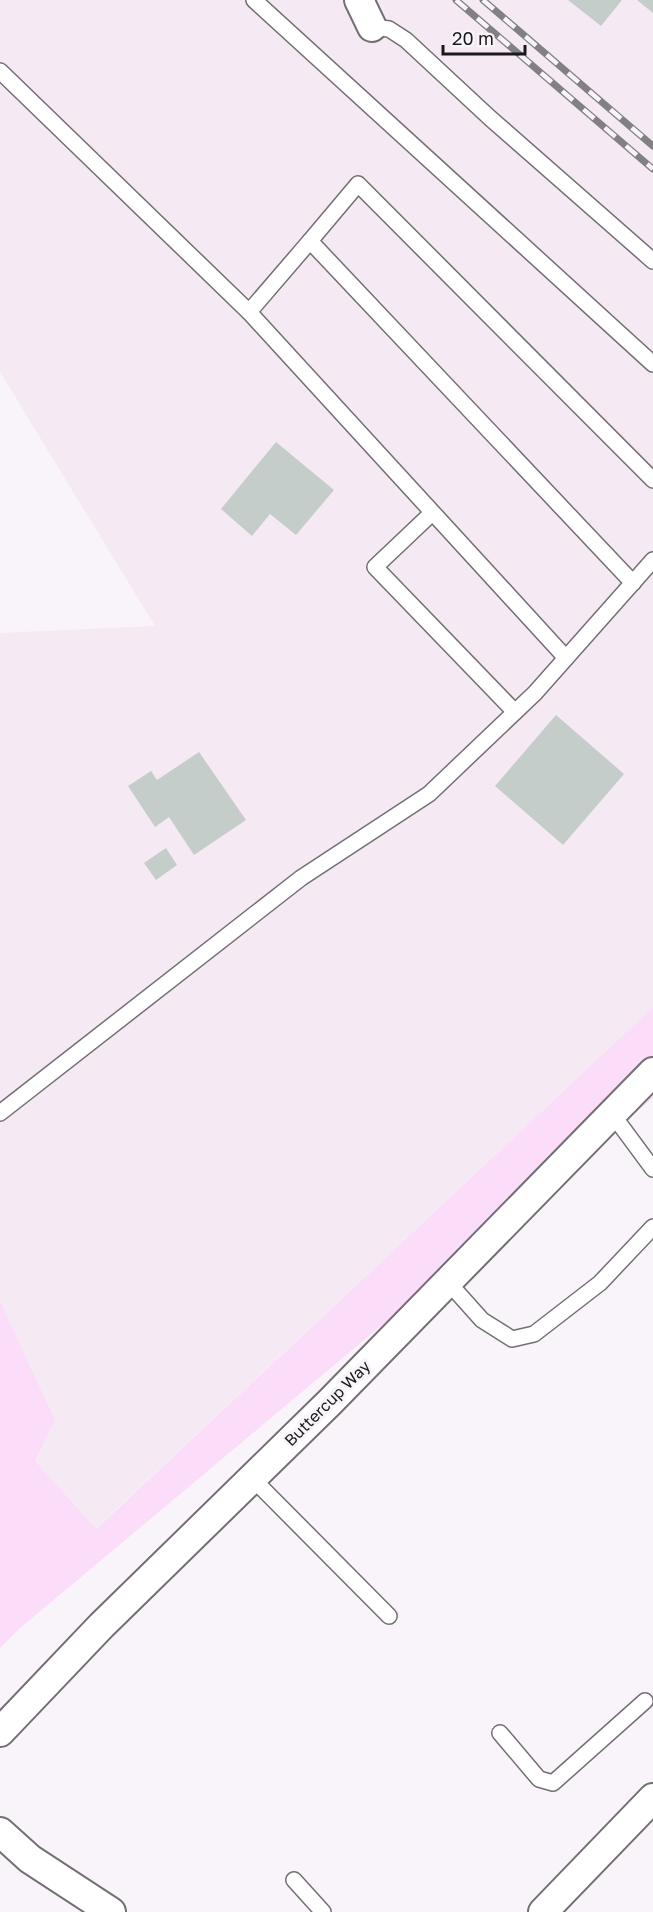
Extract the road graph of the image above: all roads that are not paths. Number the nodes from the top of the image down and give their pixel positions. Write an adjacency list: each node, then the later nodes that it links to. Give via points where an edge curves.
1 (254, 0): 8 (lane)
2 (359, 0): 3 (street)
3 (372, 27): 6 (lane, via 389,29 406,40)
4 (0, 71): 7 (lane)
5 (310, 241): 7 (lane); 9 (lane, via 358,184); 12 (lane)
6 (653, 261)
7 (249, 312): 10 (lane)
8 (653, 364)
9 (653, 480)
10 (432, 513): 13 (lane); 14 (lane, via 375,567)
11 (653, 560): 12 (lane)
12 (633, 583): 13 (lane)
13 (566, 658): 14 (lane)
14 (515, 712): 16 (lane, via 429,794 301,878)
15 (653, 1072): 17 (street, Buttercup Way)
16 (0, 1113)
17 (613, 1115): 18 (lane); 20 (street, Buttercup Way)
18 (653, 1169)
19 (653, 1227): 20 (lane, via 600,1283 534,1334 512,1339 482,1320)
20 (448, 1282): 21 (street, Buttercup Way)
21 (252, 1478): 22 (lane); 24 (street, Buttercup Way)
22 (389, 1616)
23 (650, 1701): 25 (lane, via 553,1783 539,1779)
24 (0, 1732)
25 (500, 1733)
26 (653, 1798): 31 (street)
27 (0, 1832): 29 (street, via 30,1859)
28 (294, 1880): 30 (lane)
29 (111, 1912)
30 (323, 1912)
31 (543, 1912)

